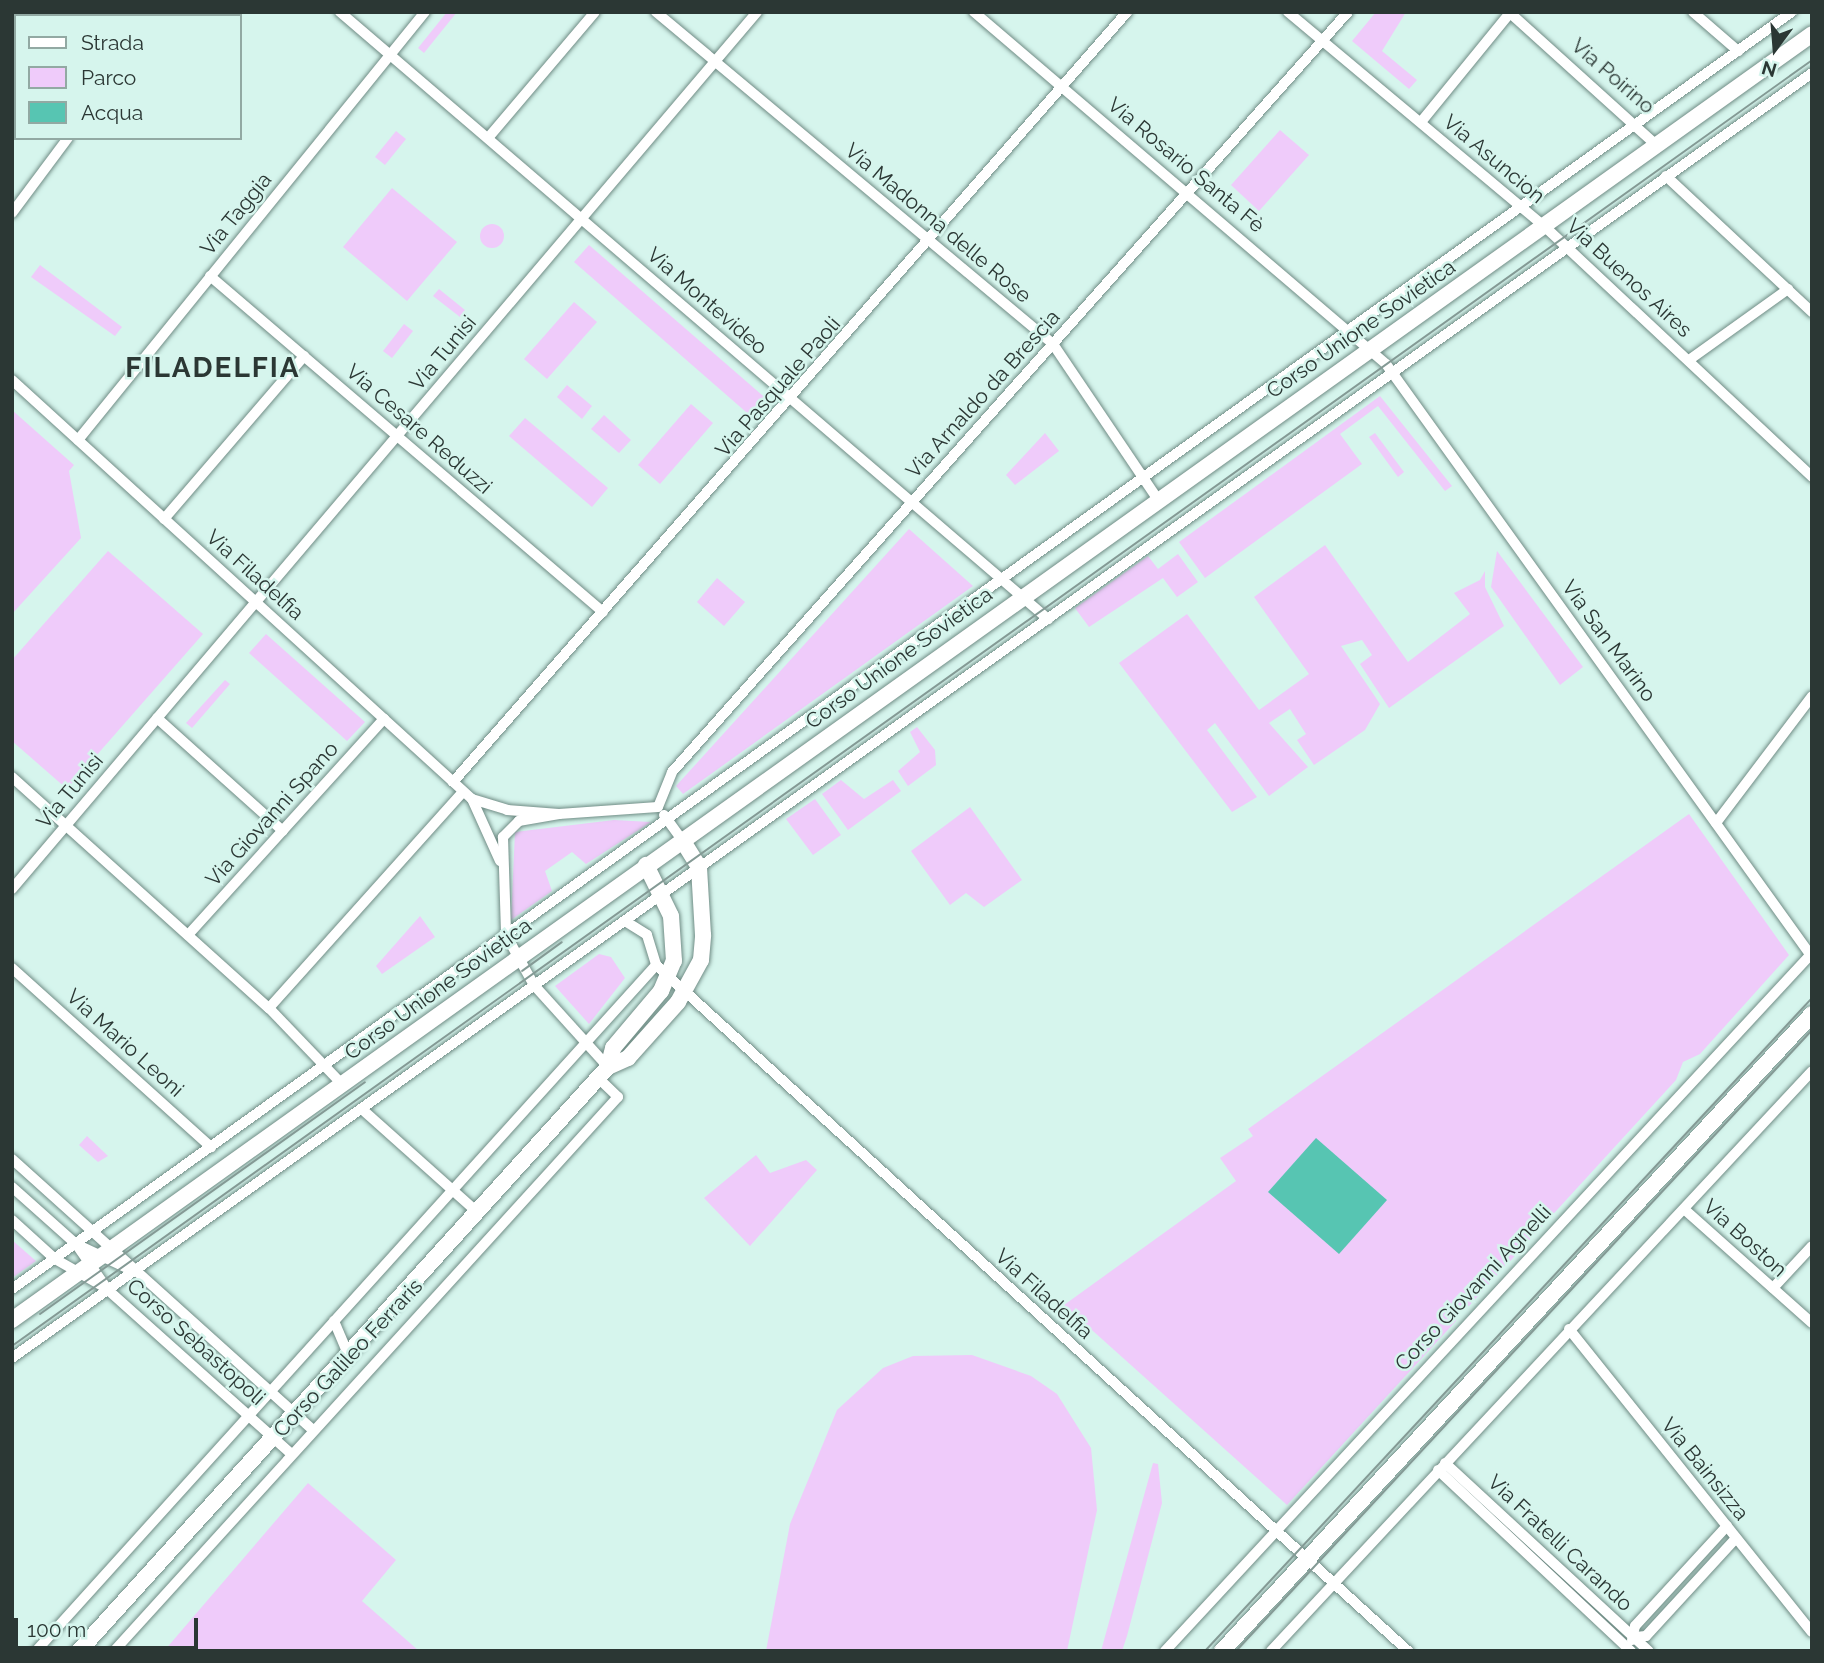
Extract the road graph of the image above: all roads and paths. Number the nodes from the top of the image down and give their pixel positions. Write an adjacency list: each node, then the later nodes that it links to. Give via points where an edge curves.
1 (340, 12): 16 (street, Via Montevideo)
2 (425, 12): 16 (street, Via Taggia)
3 (595, 12): 22 (street)
4 (656, 12): 17 (street, Via Madonna delle Rose)
5 (757, 12): 17 (street, Via Tunisi)
6 (974, 12): 19 (street, Via Rosario Santa Fè)
7 (1127, 12): 19 (street, Via Pasquale Paoli)
8 (1288, 12): 14 (street, Via Asuncion)
9 (1348, 12): 14 (street, Via Arnaldo da Brescia)
10 (1693, 12): 15 (street)
11 (1792, 12): 15 (street, Corso Unione Sovietica)
12 (1510, 13): 20 (street, Via Asuncion); 21 (street, Via Poirino)
13 (1812, 34): 24 (main road, Corso Unione Sovietica)
14 (1323, 41): 20 (street, Via Asuncion); 26 (street, Via Arnaldo da Brescia)
15 (1738, 51): 21 (street, Corso Unione Sovietica)
16 (390, 55): 22 (street, Via Montevideo); 33 (street, Via Taggia)
17 (715, 61): 29 (street, Via Tunisi); 31 (street, Via Madonna delle Rose)
18 (1812, 73): 25 (street)
19 (1063, 86): 26 (street, Via Rosario Santa Fè); 31 (street, Via Pasquale Paoli)
20 (1421, 122): 27 (street, Via Asuncion)
21 (1639, 123): 24 (street, Via Poirino); 27 (street, Corso Unione Sovietica)
22 (488, 138): 29 (street, Via Montevideo)
23 (67, 140): 28 (street)
24 (1656, 145): 30 (main road, Corso Unione Sovietica)
25 (1666, 176): 32 (street); 34 (street)
26 (1188, 192): 36 (street, Via Rosario Santa Fè); 37 (street, Via Arnaldo da Brescia)
27 (1521, 206): 30 (street, Via Asuncion); 36 (street, Corso Unione Sovietica)
28 (12, 213)
29 (582, 219): 43 (street, Via Montevideo); 44 (street, Via Tunisi)
30 (1544, 225): 32 (street, Via Buenos Aires); 38 (main road, Corso Unione Sovietica)
31 (932, 242): 37 (street, Via Madonna delle Rose); 43 (street, Via Pasquale Paoli)
32 (1568, 247): 40 (street, Via Buenos Aires); 41 (street)
33 (210, 276): 39 (street, Via Cesare Reduzzi); 45 (street, Via Taggia)
34 (1788, 289): 35 (street); 40 (street, Via Buenos Aires)
35 (1812, 312)
36 (1351, 328): 38 (street, Via Rosario Santa Fè); 46 (street, Corso Unione Sovietica)
37 (1053, 344): 46 (street, Via Madonna delle Rose); 49 (street, Via Arnaldo da Brescia)
38 (1372, 349): 41 (street, Via San Marino); 48 (main road, Corso Unione Sovietica)
39 (304, 356): 44 (street, Via Cesare Reduzzi); 50 (street)
40 (1689, 360): 47 (street, Via Buenos Aires)
41 (1393, 372): 55 (street); 65 (street, Via San Marino)
42 (12, 380): 45 (street, Via Filadelfia)
43 (792, 399): 49 (street, Via Montevideo); 54 (street, Via Pasquale Paoli)
44 (397, 436): 53 (street, Via Tunisi); 54 (street, Via Cesare Reduzzi)
45 (78, 440): 50 (street, Via Filadelfia)
46 (1145, 477): 48 (street, Via Madonna delle Rose); 51 (street, Corso Unione Sovietica)
47 (1812, 477)
48 (1157, 498): 52 (main road, Corso Unione Sovietica)
49 (913, 502): 51 (street, Via Montevideo); 62 (street, Via Arnaldo da Brescia, via 672,772)
50 (164, 519): 53 (street, Via Filadelfia)
51 (1003, 580): 52 (street, Via Montevideo); 64 (street, Corso Unione Sovietica)
52 (1022, 596): 55 (street, Via Montevideo); 68 (main road, Corso Unione Sovietica)
53 (256, 602): 57 (street, Via Tunisi); 58 (street, Via Filadelfia)
54 (603, 612): 60 (street, Via Pasquale Paoli)
55 (1048, 619): 72 (street)
56 (1812, 696): 65 (street)
57 (157, 718): 66 (street, Via Tunisi); 67 (street)
58 (384, 719): 60 (street, Via Filadelfia); 67 (street, Via Giovanni Spano)
59 (12, 777): 66 (street)
60 (453, 782): 61 (street, Via Filadelfia)
61 (467, 795): 63 (street, via 507,810); 70 (street); 85 (street)
62 (658, 807): 63 (street); 64 (street)
63 (559, 814): 70 (street, via 510,827)
64 (667, 819): 68 (street); 69 (street, Corso Unione Sovietica)
65 (1716, 823): 78 (street, Via San Marino)
66 (65, 826): 73 (street, Via Tunisi); 76 (street)
67 (283, 831): 76 (street, Via Giovanni Spano)
68 (682, 840): 71 (main road, Corso Unione Sovietica); 72 (main road)
69 (632, 844): 71 (street); 77 (street, Corso Unione Sovietica)
70 (500, 861): 77 (street)
71 (646, 865): 74 (main road); 79 (main road, Corso Unione Sovietica)
72 (699, 867): 74 (street); 84 (main road, via 703,948)
73 (12, 889)
74 (662, 894): 75 (street); 82 (main road, via 677,941)
75 (625, 921): 80 (street, Via Filadelfia, via 647,935); 83 (street)
76 (188, 935): 85 (street)
77 (506, 935): 79 (street); 88 (street, Corso Unione Sovietica)
78 (1811, 955): 123 (street, Corso Giovanni Agnelli)
79 (515, 959): 83 (street); 91 (main road, Corso Unione Sovietica)
80 (656, 965): 82 (street, Via Filadelfia); 87 (street, Corso Galileo Ferraris)
81 (12, 968): 93 (street, Via Mario Leoni)
82 (668, 979): 84 (street, Via Filadelfia); 90 (main road, via 613,1048)
83 (534, 985): 87 (street); 92 (street)
84 (684, 994): 90 (main road, via 628,1058); 123 (street, Via Filadelfia)
85 (269, 1008): 88 (street)
86 (1812, 1014): 125 (main road)
87 (585, 1043): 90 (street); 96 (street, Corso Galileo Ferraris)
88 (327, 1063): 91 (street); 93 (street, Corso Unione Sovietica)
89 (1812, 1071): 97 (street)
90 (603, 1073): 98 (main road, Corso Galileo Ferraris); 118 (street, Corso Galileo Ferraris, via 618,1097)
91 (342, 1083): 104 (main road, Corso Unione Sovietica)
92 (363, 1110): 96 (street); 105 (street)
93 (211, 1147): 100 (street, Corso Unione Sovietica)
94 (12, 1159): 100 (street, Corso Sebastopoli)
95 (12, 1186): 101 (street, Corso Sebastopoli)
96 (452, 1190): 98 (street); 110 (street, Corso Galileo Ferraris)
97 (1684, 1209): 106 (street, Via Boston); 112 (street)
98 (478, 1213): 113 (main road, Corso Galileo Ferraris)
99 (12, 1220): 103 (street, Corso Sebastopoli)
100 (92, 1232): 101 (street, Corso Unione Sovietica); 104 (street, Corso Sebastopoli)
101 (76, 1244): 103 (street, Corso Unione Sovietica); 104 (street, Corso Sebastopoli)
102 (1812, 1246): 106 (street)
103 (55, 1259): 104 (street, Corso Sebastopoli); 107 (street, Corso Unione Sovietica)
104 (95, 1262): 105 (street, Corso Sebastopoli); 108 (street, Corso Sebastopoli); 109 (main road, Corso Unione Sovietica)
105 (134, 1271): 108 (street); 115 (street, Corso Sebastopoli)
106 (1773, 1288): 111 (street, Via Boston)
107 (12, 1289)
108 (108, 1290): 114 (street); 117 (street, Corso Sebastopoli)
109 (12, 1320)
110 (334, 1321): 113 (street, Corso Galileo Ferraris); 115 (street, Corso Galileo Ferraris)
111 (1812, 1323)
112 (1569, 1329): 121 (street); 122 (street, Via Bainsizza)
113 (348, 1354): 116 (main road, Corso Galileo Ferraris)
114 (12, 1358)
115 (269, 1392): 116 (street, Corso Sebastopoli); 117 (street, Corso Galileo Ferraris)
116 (294, 1413): 118 (street, Corso Sebastopoli); 119 (main road, Corso Galileo Ferraris)
117 (248, 1415): 119 (street, Corso Sebastopoli); 130 (street, Corso Galileo Ferraris)
118 (311, 1428): 120 (street, Corso Galileo Ferraris)
119 (272, 1437): 120 (street, Corso Sebastopoli); 131 (main road, Corso Galileo Ferraris)
120 (289, 1452): 132 (street, Corso Galileo Ferraris)
121 (1442, 1466): 126 (street); 128 (street, Via Fratelli Carando); 129 (street, Via Fratelli Carando)
122 (1727, 1526): 124 (street, Via Bainsizza); 128 (street, via 1635,1626)
123 (1276, 1530): 125 (street, Via Filadelfia); 133 (street, Corso Giovanni Agnelli)
124 (1736, 1538): 127 (street, Via Bainsizza); 128 (street, via 1646,1636)
125 (1308, 1559): 126 (street, Via Filadelfia); 134 (main road)
126 (1335, 1583): 135 (street); 136 (street, Via Filadelfia)
127 (1812, 1632)
128 (1634, 1637): 129 (street); 137 (street, Via Fratelli Carando)
129 (1627, 1649)
130 (36, 1651)
131 (79, 1651)
132 (114, 1651)
133 (1165, 1651)
134 (1222, 1651)
135 (1271, 1651)
136 (1408, 1651)
137 (1649, 1651)

